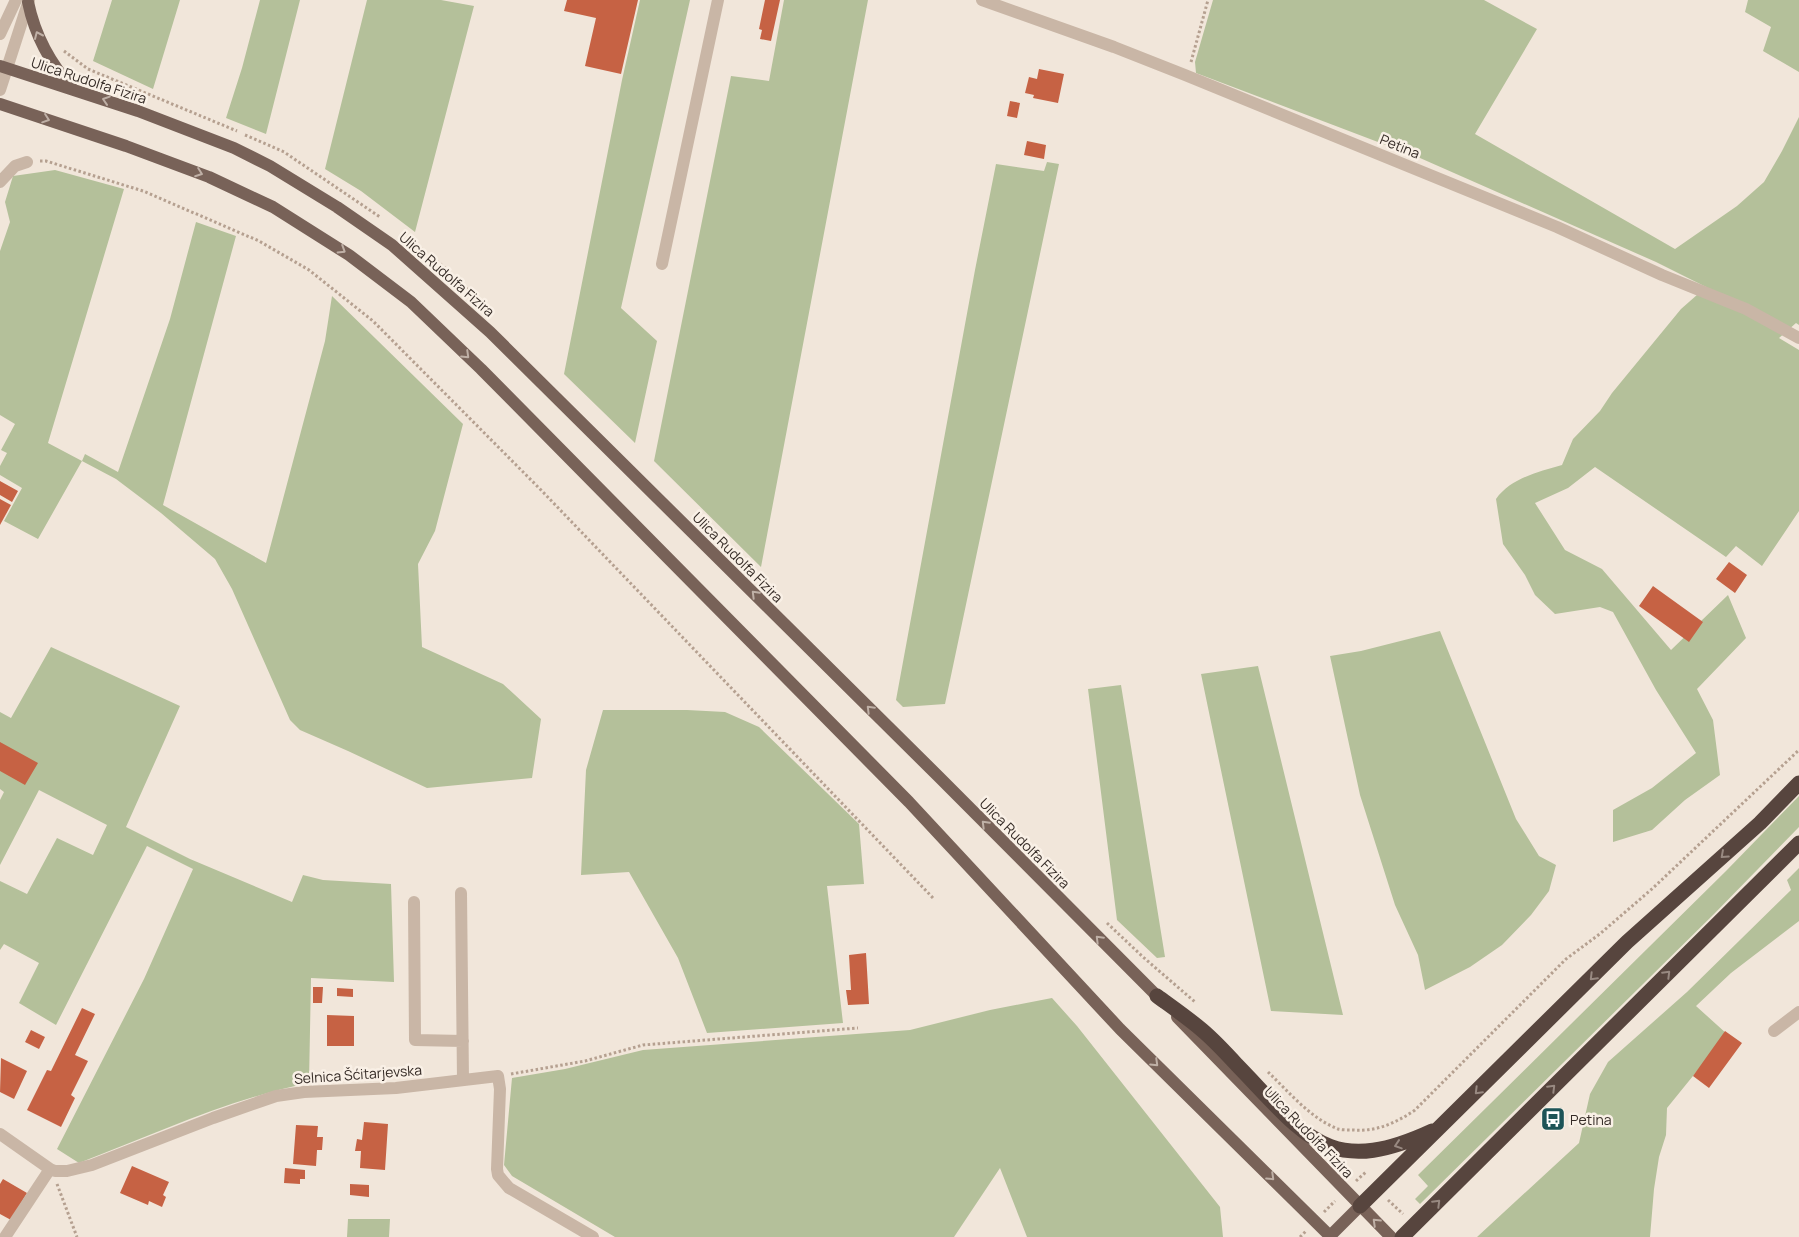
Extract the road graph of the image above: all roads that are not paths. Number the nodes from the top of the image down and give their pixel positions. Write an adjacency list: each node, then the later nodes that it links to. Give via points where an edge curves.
1 (718, 0): 11 (street)
2 (982, 0): 12 (street, Petina, via 1185,75 1557,227 1746,309)
3 (24, 1): 4 (street); 5 (street); 7 (main road, one-way to 3, via 52,63)
4 (0, 34)
5 (4, 67): 6 (street); 7 (main road, Ulica Rudolfa Fizira)
6 (0, 90)
7 (74, 90): 17 (main road, Ulica Rudolfa Fizira, one-way to 7, via 490,332 392,245 338,207 234,148)
8 (0, 104): 28 (main road, one-way to 28, via 200,174 273,207 349,255 412,302 909,802 1120,1029)
9 (27, 162): 10 (street, via 15,166)
10 (0, 182)
11 (662, 264)
12 (1799, 338)
13 (1799, 783): 22 (highway, one-way to 22, via 1760,823 1627,942)
14 (1799, 843): 30 (highway, one-way to 14)
15 (461, 893): 20 (street)
16 (414, 902): 20 (street, via 415,1040)
17 (1157, 996): 22 (highway, one-way to 17, via 1397,1146 1378,1150 1354,1152 1323,1144 1308,1136 1287,1117 1202,1030); 25 (main road, Ulica Rudolfa Fizira)
18 (1799, 1012): 19 (street)
19 (1774, 1031)
20 (463, 1040): 21 (street)
21 (464, 1080): 24 (street, Selnica Šćitarjevska, via 276,1096 92,1164 67,1171); 27 (street, Selnica Šćitarjevska, via 498,1076 498,1175 509,1188)
22 (1443, 1126): 25 (highway)
23 (0, 1134): 24 (street)
24 (53, 1170): 26 (street)
25 (1360, 1206): 28 (main road); 29 (main road, Ulica Rudolfa Fizira, one-way to 25)
26 (5, 1237)
27 (593, 1237)
28 (1330, 1237)
29 (1391, 1237)
30 (1402, 1237)

